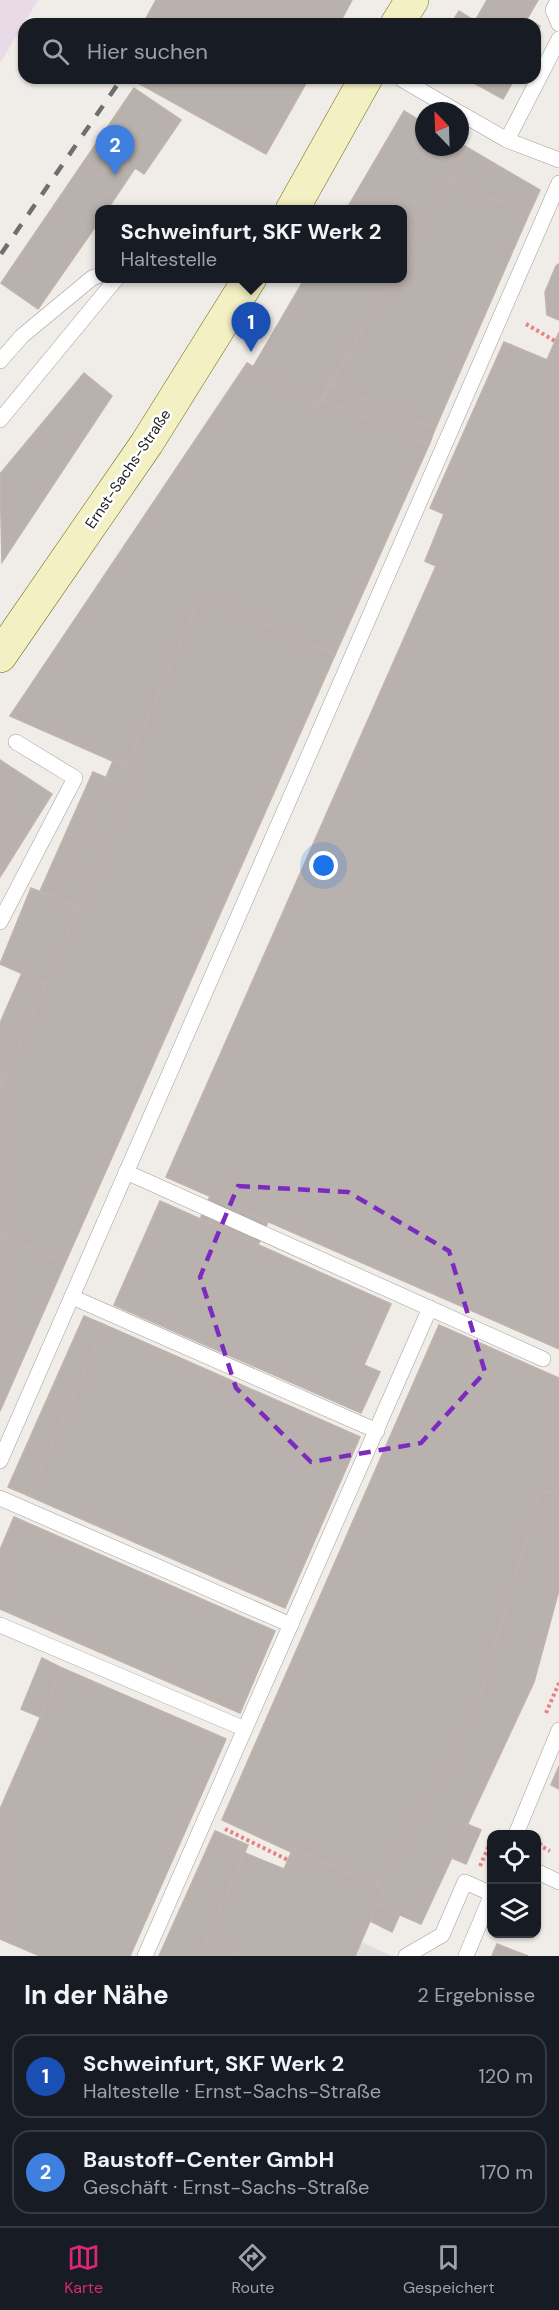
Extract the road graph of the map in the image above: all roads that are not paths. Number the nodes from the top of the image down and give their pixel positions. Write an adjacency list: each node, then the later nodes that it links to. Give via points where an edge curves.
1 (412, 0): 3 (main road)
2 (558, 0): 4 (lane, via 553,10)
3 (402, 18)
4 (559, 24)
5 (559, 39): 6 (lane)
6 (541, 74)
7 (363, 84): 15 (main road)
8 (410, 84): 10 (lane)
9 (536, 84): 12 (lane)
10 (441, 102)
11 (469, 118): 12 (lane)
12 (507, 140): 13 (lane)
13 (559, 160)
14 (559, 183): 24 (lane)
15 (295, 205)
16 (95, 277): 19 (lane, via 22,336)
17 (114, 283): 20 (lane)
18 (247, 283): 21 (main road, Ernst-Sachs-Straße, via 147,443)
19 (0, 361)
20 (0, 420)
21 (0, 656)
22 (16, 742): 23 (lane, via 75,778)
23 (0, 922)
24 (126, 1172): 25 (lane); 26 (lane)
25 (72, 1297): 28 (lane); 29 (lane)
26 (430, 1308): 27 (lane); 28 (lane)
27 (543, 1359)
28 (377, 1431): 32 (lane)
29 (0, 1461)
30 (0, 1498): 32 (lane)
31 (0, 1624): 33 (lane)
32 (291, 1625): 33 (lane)
33 (245, 1730): 38 (lane)
34 (559, 1730): 35 (lane)
35 (518, 1830)
36 (541, 1873): 37 (lane)
37 (559, 1882)
38 (145, 1956)
39 (406, 1956): 40 (lane, via 442,1935 465,1882 492,1894)
40 (465, 1956)

